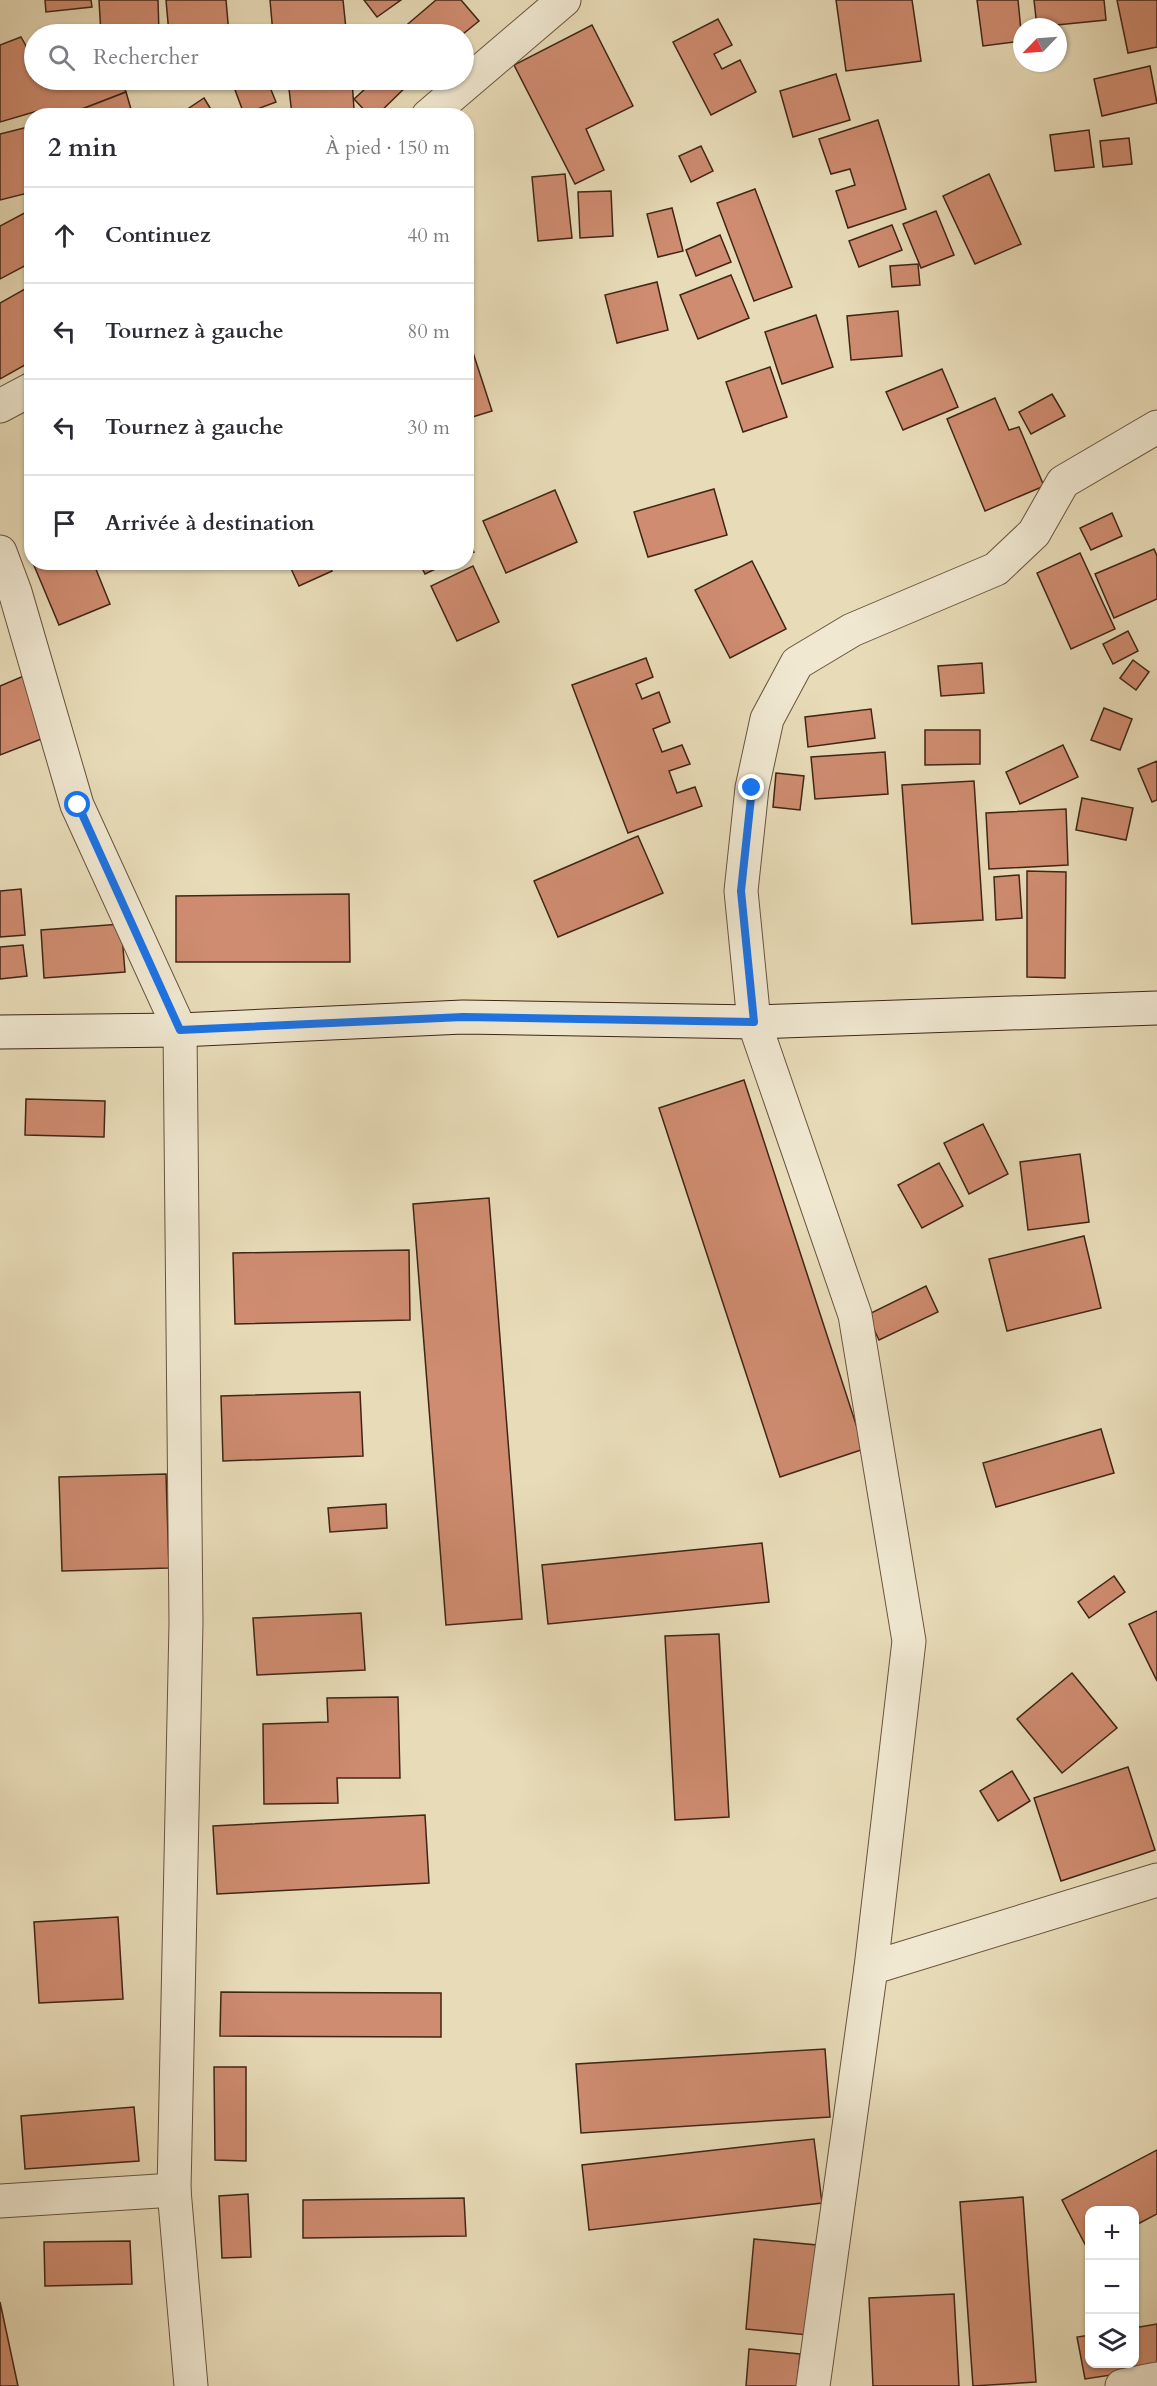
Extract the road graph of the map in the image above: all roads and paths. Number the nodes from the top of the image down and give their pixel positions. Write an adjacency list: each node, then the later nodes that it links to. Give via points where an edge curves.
1 (564, 0): 2 (street)
2 (474, 77)
3 (458, 90): 4 (street)
4 (437, 108)
5 (24, 393): 6 (street)
6 (0, 406)
7 (1157, 427): 10 (street, via 1063,482 1034,532 996,569 852,630 797,663 766,719 752,788 741,891)
8 (0, 552): 11 (street, via 78,805)
9 (1157, 1008): 10 (street)
10 (754, 1022): 11 (street, via 463,1017); 14 (street, via 855,1315 909,1641)
11 (180, 1030): 12 (street); 15 (street, via 186,1623)
12 (0, 1032)
13 (1157, 1880): 14 (street)
14 (871, 1968): 19 (street)
15 (174, 2190): 16 (street); 18 (street)
16 (0, 2201)
17 (1157, 2379): 20 (street)
18 (191, 2386)
19 (813, 2386)
20 (1122, 2386)

